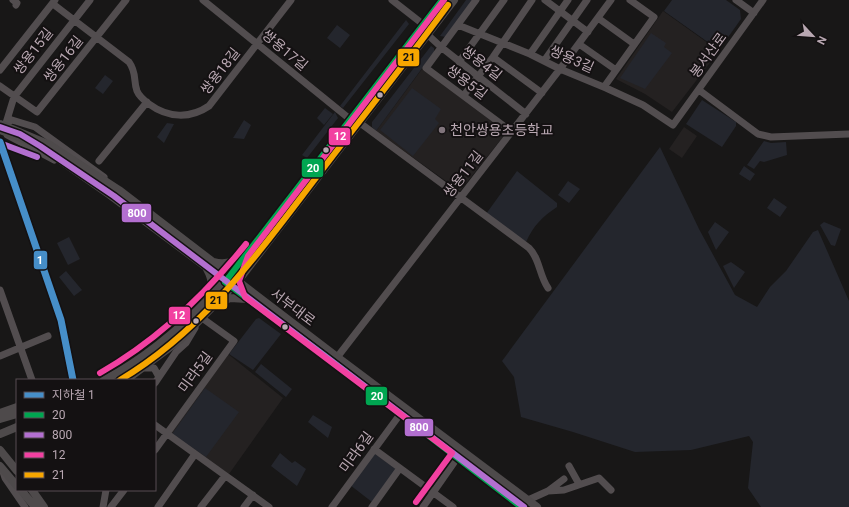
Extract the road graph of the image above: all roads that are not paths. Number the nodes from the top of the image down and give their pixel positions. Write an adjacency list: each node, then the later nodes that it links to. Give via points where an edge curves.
1 (90, 0): 23 (street, 쌍용15길)
2 (126, 0): 29 (street, 쌍용16길)
3 (203, 0): 31 (street, 쌍용17길)
4 (291, 0): 31 (street, 쌍용18길)
5 (392, 0): 19 (street)
6 (442, 0): 26 (main road)
7 (454, 0): 26 (main road)
8 (476, 0): 25 (street)
9 (504, 0): 28 (street)
10 (532, 0): 30 (street)
11 (544, 0): 20 (street)
12 (568, 0): 20 (street)
13 (588, 0): 24 (street)
14 (610, 0): 22 (street, 쌍용11길)
15 (630, 0): 33 (street, via 654,17)
16 (736, 0): 21 (street)
17 (762, 0): 21 (street, 봉서산로)
18 (54, 2): 23 (street, 쌍용18길); 39 (street)
19 (401, 3): 26 (street)
20 (560, 11): 24 (street); 35 (street)
21 (753, 12): 45 (street, 봉서산로); 54 (street, 봉서산로)
22 (598, 18): 27 (street, 쌍용11길); 33 (street)
23 (74, 20): 29 (street, 쌍용18길); 48 (street, 쌍용15길)
24 (573, 21): 27 (street); 37 (street)
25 (458, 25): 28 (street, 쌍용3길); 34 (street)
26 (426, 30): 34 (street, 쌍용4길); 51 (main road); 53 (main road)
27 (588, 32): 32 (street, 쌍용11길)
28 (479, 34): 30 (street, 쌍용3길); 38 (street)
29 (97, 37): 48 (street, 쌍용16길, via 37,112); 49 (street, 쌍용18길, via 129,62 135,71 137,91)
30 (502, 43): 35 (street, 쌍용3길); 36 (street)
31 (258, 44): 49 (street, 쌍용18길, via 214,100 203,110 178,116 162,112); 51 (street, 쌍용17길)
32 (579, 44): 40 (street, 쌍용11길); 41 (street)
33 (634, 44): 41 (street)
34 (441, 48): 38 (street, 쌍용4길); 47 (street, 쌍용5길, via 426,68)
35 (530, 54): 37 (street, 쌍용3길)
36 (493, 57): 42 (street); 46 (street)
37 (544, 61): 40 (street, 쌍용3길)
38 (459, 62): 42 (street, 쌍용4길)
39 (0, 70)
40 (560, 70): 44 (street, 쌍용3길); 46 (street, 쌍용11길)
41 (616, 70): 44 (street)
42 (478, 76): 47 (street); 50 (street, 쌍용4길)
43 (0, 86): 48 (street)
44 (604, 87): 54 (street, 쌍용3길, via 643,105)
45 (699, 90): 54 (street, 봉서산로); 57 (street, via 758,134 771,137)
46 (542, 93): 50 (street, 쌍용11길)
47 (464, 95): 56 (street, 쌍용5길)
48 (14, 98): 52 (street, 쌍용15길)
49 (147, 102): 61 (street)
50 (526, 114): 56 (street, 쌍용11길)
51 (351, 120): 53 (street, 쌍용17길); 67 (main road)
52 (2, 122): 59 (main road); 62 (street, via 12,120 35,127); 65 (street, via 7,135 58,162)
53 (360, 124): 66 (street, 쌍용17길); 68 (main road)
54 (672, 124)
55 (0, 130): 59 (main road)
56 (512, 132): 66 (street, 쌍용11길)
57 (849, 134)
58 (0, 135): 59 (main road)
59 (28, 137): 60 (main road); 60 (main road)
60 (48, 148): 64 (main road, 서부대로); 65 (main road, 서부대로)
61 (99, 161): 62 (street); 63 (street)
62 (89, 164): 63 (street)
63 (98, 171): 64 (street)
64 (119, 190): 69 (main road, 서부대로)
65 (110, 195): 69 (main road, 서부대로)
66 (460, 199): 72 (street, 쌍용17길, via 535,254 542,279); 82 (street, 쌍용11길)
67 (246, 256): 69 (main road, via 235,262); 71 (main road)
68 (254, 261): 70 (main road); 74 (main road, via 247,281)
69 (209, 264): 71 (main road, 서부대로); 76 (main road, via 212,285)
70 (238, 281): 71 (main road, 서부대로); 74 (main road, 서부대로)
71 (229, 282): 74 (main road, 서부대로); 76 (main road); 77 (main road)
72 (548, 288)
73 (0, 290): 75 (street)
74 (249, 295): 77 (main road, via 230,298); 82 (main road, 서부대로)
75 (2, 302): 80 (street)
76 (205, 303): 85 (main road, via 135,362)
77 (209, 311): 78 (main road)
78 (200, 320): 83 (main road, via 181,340); 87 (street, via 186,343 176,352); 96 (street, 미라5길, via 234,341)
79 (48, 336): 80 (street)
80 (20, 348): 81 (street); 84 (street)
81 (0, 356)
82 (335, 360): 91 (main road, 서부대로); 100 (main road, 서부대로)
83 (145, 368): 86 (main road); 87 (street, via 154,368)
84 (32, 379)
85 (106, 379)
86 (128, 379)
87 (157, 380)
88 (0, 408): 89 (main road)
89 (16, 409): 90 (main road); 92 (main road)
90 (0, 413)
91 (401, 413): 97 (street, 미라6길); 102 (main road, 서부대로)
92 (0, 419)
93 (156, 426): 96 (street)
94 (16, 427): 95 (main road)
95 (0, 434)
96 (167, 434): 98 (street, 미라5길); 101 (street)
97 (374, 448): 105 (street); 129 (street, 미라6길)
98 (156, 449)
99 (0, 450): 106 (main road)
100 (463, 451): 102 (street); 121 (main road, 서부대로)
101 (195, 454): 107 (street); 125 (street)
102 (458, 458): 119 (street); 133 (main road, 서부대로)
103 (569, 466): 109 (street)
104 (1, 467): 110 (main road); 111 (street, via 5,478)
105 (400, 468): 119 (street); 130 (street)
106 (16, 470)
107 (225, 476): 120 (street); 126 (street)
108 (564, 479): 118 (street)
109 (579, 484): 112 (street, via 599,478); 118 (street, via 564,490)
110 (16, 485)
111 (16, 490)
112 (611, 490)
113 (17, 491): 122 (street)
114 (22, 491): 122 (main road)
115 (33, 491): 124 (main road)
116 (106, 491): 123 (street)
117 (123, 491): 123 (street)
118 (548, 491): 121 (street)
119 (433, 493): 131 (street); 132 (street)
120 (253, 495): 127 (street); 128 (street)
121 (528, 500): 134 (main road, 서부대로)
122 (30, 505)
123 (107, 506)
124 (44, 507)
125 (158, 507)
126 (201, 507)
127 (244, 507)
128 (269, 507)
129 (332, 507)
130 (372, 507)
131 (423, 507)
132 (452, 507)
133 (521, 507)
134 (537, 507)

